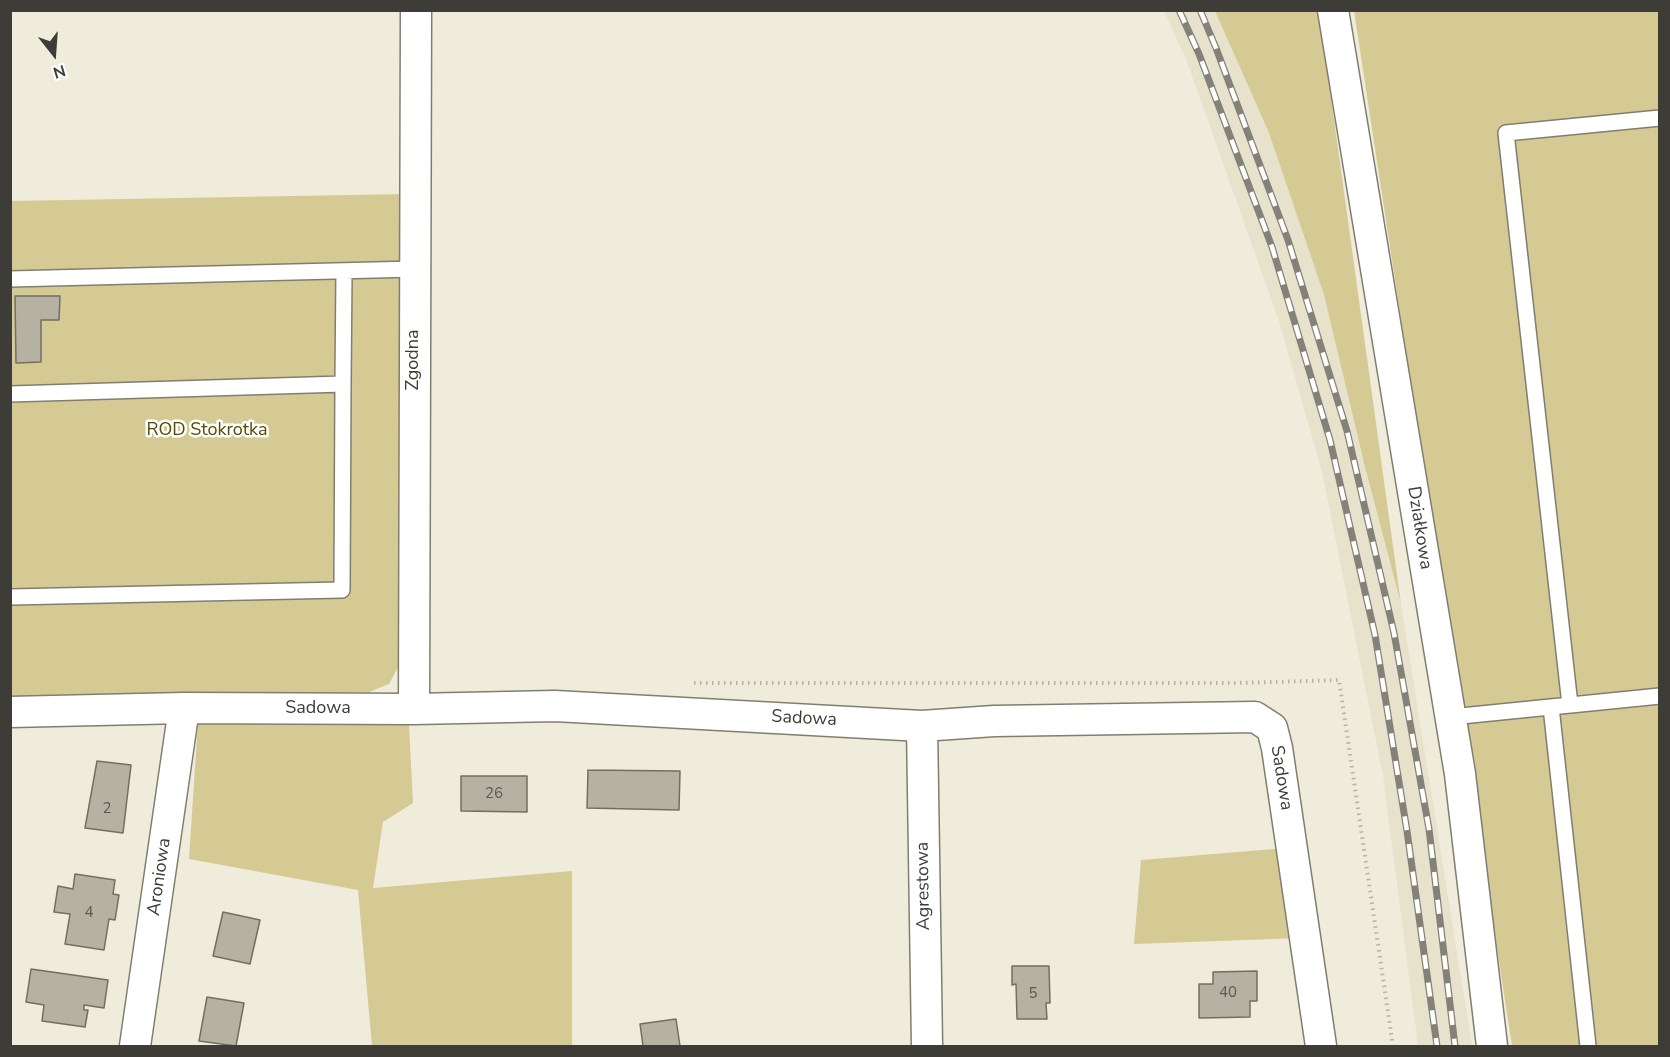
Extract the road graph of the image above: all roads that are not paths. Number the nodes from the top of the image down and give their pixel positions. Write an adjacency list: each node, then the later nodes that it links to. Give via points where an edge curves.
1 (416, 10): 4 (street, Zgodna)
2 (1333, 10): 16 (street, Działkowa)
3 (1659, 118): 11 (lane, via 1506,133)
4 (415, 269): 5 (lane); 14 (street, Zgodna)
5 (344, 271): 6 (lane); 7 (lane)
6 (10, 279)
7 (343, 384): 8 (lane); 9 (lane, via 342,590)
8 (10, 394)
9 (10, 597)
10 (1659, 696): 11 (lane)
11 (1570, 705): 12 (lane)
12 (1551, 707): 16 (lane); 22 (lane)
13 (184, 708): 14 (street, Sadowa); 15 (street, Sadowa); 18 (street, Aroniowa)
14 (414, 709): 17 (street, Sadowa, via 555,706)
15 (10, 712)
16 (1451, 717): 21 (street, Działkowa)
17 (922, 726): 19 (street, Agrestowa); 20 (street, Sadowa, via 1255,717 1272,728)
18 (135, 1047)
19 (927, 1047)
20 (1321, 1047)
21 (1492, 1047)
22 (1588, 1047)

